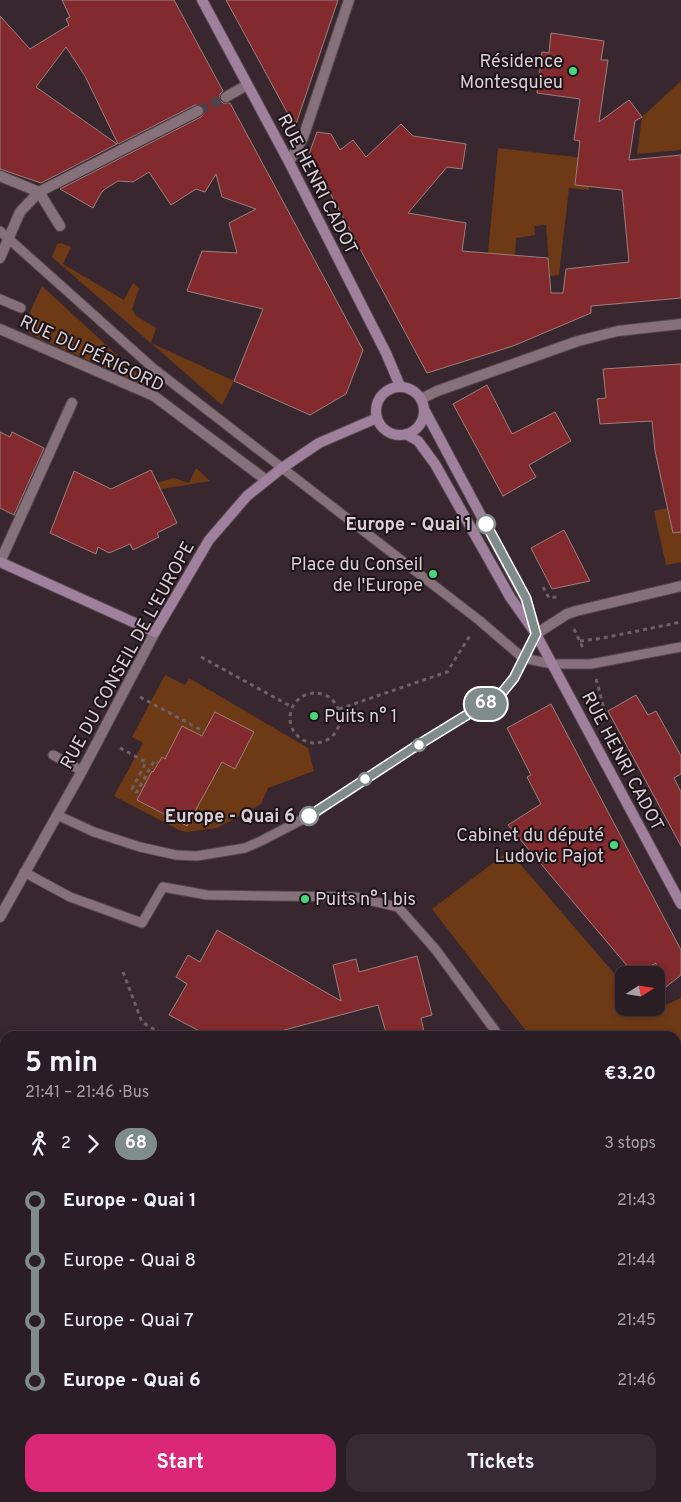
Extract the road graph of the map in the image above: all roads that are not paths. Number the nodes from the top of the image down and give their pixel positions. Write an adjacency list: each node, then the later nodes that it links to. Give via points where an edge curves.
1 (202, 0): 3 (main road, RUE HENRI CADOT)
2 (348, 0): 6 (street, via 303,138)
3 (248, 85): 4 (street); 6 (main road, RUE HENRI CADOT)
4 (226, 97)
5 (198, 111): 8 (street)
6 (289, 162): 16 (main road, RUE HENRI CADOT)
7 (0, 176): 8 (street)
8 (39, 192): 9 (street); 10 (street)
9 (60, 226)
10 (4, 234): 11 (street); 21 (lane, via 153,368)
11 (1, 252)
12 (0, 299): 13 (lane)
13 (22, 308)
14 (681, 324): 18 (street, via 618,331 578,341 438,391)
15 (0, 329): 22 (street, RUE DU PÉRIGORD, via 154,396)
16 (400, 386): 18 (main road, via 412,390); 19 (main road, via 381,396)
17 (72, 403): 23 (street)
18 (423, 404): 20 (main road, via 423,420 419,427); 26 (main road, RUE HENRI CADOT, via 526,598)
19 (377, 418): 20 (main road, via 386,430); 21 (main road, RUE DU CONSEIL DE L'EUROPE, via 319,443)
20 (406, 434): 26 (main road, RUE HENRI CADOT, via 418,441 435,464 510,597)
21 (282, 468): 22 (main road, RUE DU CONSEIL DE L'EUROPE); 28 (lane)
22 (266, 480): 25 (main road, RUE DU CONSEIL DE L'EUROPE, via 247,496 210,540)
23 (0, 562): 25 (main road)
24 (681, 586): 26 (street, via 576,610)
25 (155, 632): 31 (street, RUE DU CONSEIL DE L'EUROPE)
26 (536, 634): 28 (lane); 29 (main road, RUE HENRI CADOT)
27 (681, 647): 29 (lane, via 590,664)
28 (523, 658): 29 (lane); 32 (lane, via 514,678 501,694 315,813 245,848 197,856 176,855 94,832)
29 (552, 664): 34 (main road, RUE HENRI CADOT)
30 (53, 755): 31 (lane)
31 (82, 771): 32 (street, RUE DU CONSEIL DE L'EUROPE)
32 (57, 814): 33 (street, RUE DU CONSEIL DE L'EUROPE)
33 (24, 872): 35 (street, RUE DU CONSEIL DE L'EUROPE); 36 (lane, via 70,897 142,923 163,887 207,895 355,896 398,906 436,950)
34 (681, 904)
35 (0, 917)
36 (495, 1031)

